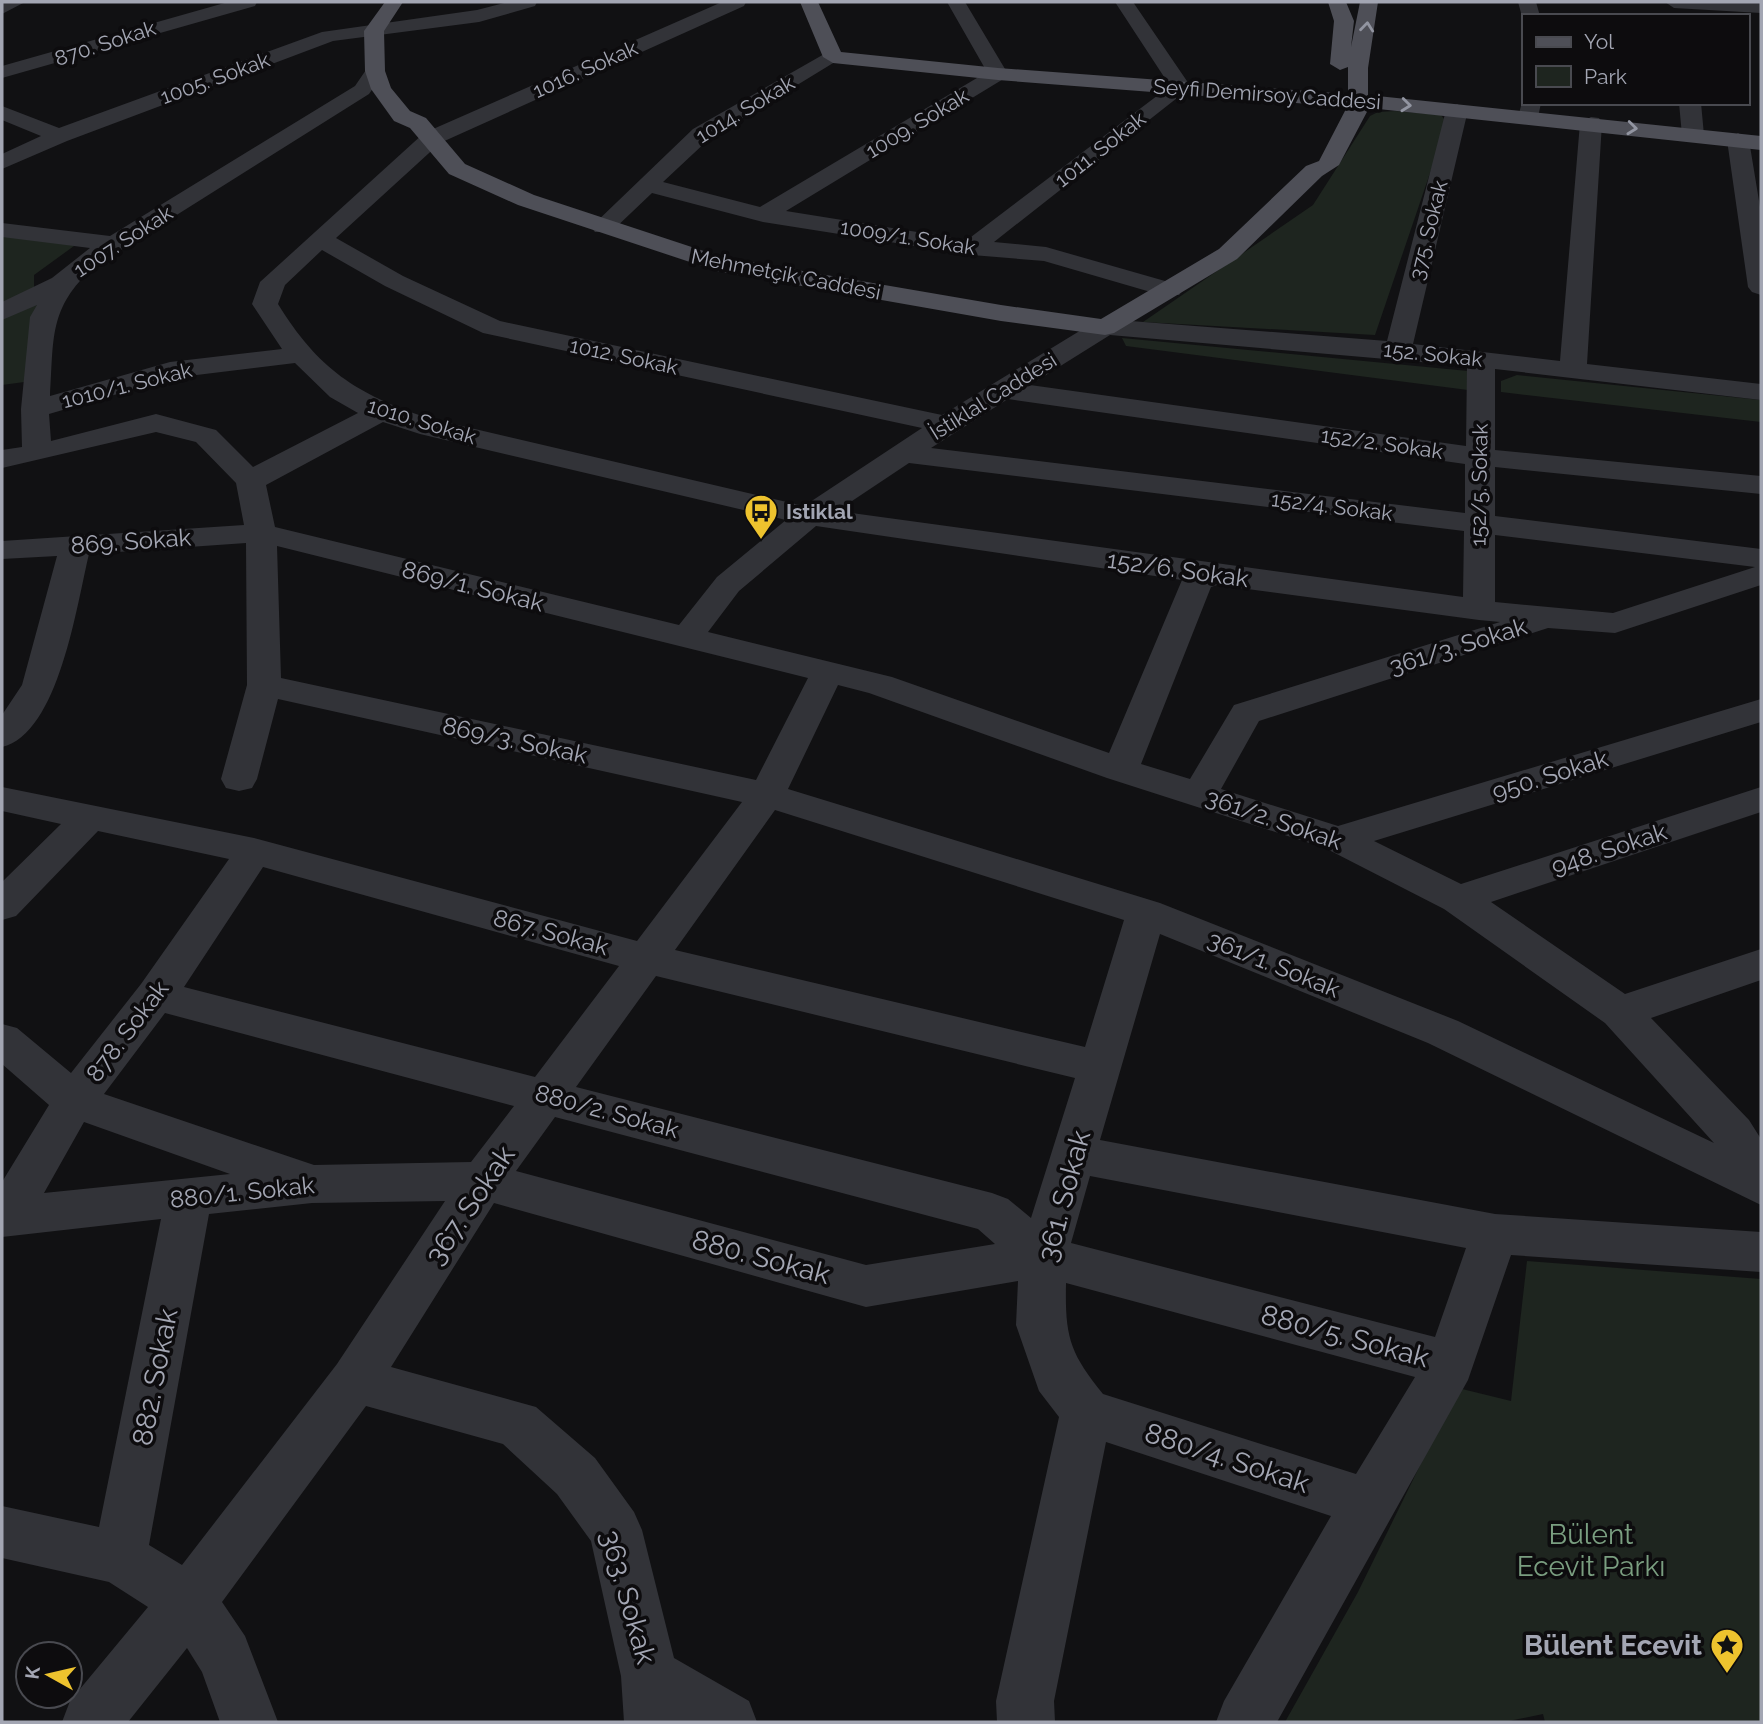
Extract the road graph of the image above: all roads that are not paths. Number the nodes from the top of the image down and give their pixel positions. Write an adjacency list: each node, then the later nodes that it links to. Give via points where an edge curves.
1 (16, 2): 14 (street)
2 (248, 2): 19 (street, 870. Sokak)
3 (394, 2): 15 (main road)
4 (413, 2): 16 (main road)
5 (528, 2): 16 (street, 1005. Sokak)
6 (737, 2): 30 (street, 1016. Sokak)
7 (809, 2): 17 (main road)
8 (956, 2): 20 (street)
9 (1124, 2): 21 (street)
10 (1337, 2): 23 (main road, İstiklal Caddesi, via 1344,21)
11 (1369, 2): 23 (main road, İstiklal Caddesi, one-way to 11)
12 (1674, 2): 13 (street)
13 (1761, 7)
14 (2, 8)
15 (374, 31): 16 (street, 1005. Sokak); 18 (main road, Mehmetçik Caddesi); 32 (street, 1005. Sokak, via 330,36)
16 (402, 35)
17 (833, 57): 20 (main road, Seyfi Demirsoy Caddesi); 37 (street, 1014. Sokak, via 701,134)
18 (375, 71): 22 (main road, Mehmetçik Caddesi, via 381,89); 25 (street, 1007. Sokak, via 362,90)
19 (2, 72)
20 (998, 74): 21 (main road, Seyfi Demirsoy Caddesi); 38 (street, 1009. Sokak)
21 (1181, 87): 23 (main road, Seyfi Demirsoy Caddesi); 43 (street, 1011. Sokak)
22 (399, 96): 25 (street); 30 (main road, Mehmetçik Caddesi, via 402,116)
23 (1349, 100): 26 (main road, Seyfi Demirsoy Caddesi, one-way to 26); 46 (main road, İstiklal Caddesi, via 1328,165 1314,171 1228,254)
24 (1690, 105): 31 (street)
25 (334, 108): 42 (street, 1007. Sokak)
26 (1457, 110): 27 (main road, Seyfi Demirsoy Caddesi); 49 (street, 375. Sokak)
27 (1530, 110): 29 (main road, Seyfi Demirsoy Caddesi)
28 (2, 112): 32 (street)
29 (1591, 123): 31 (main road, Seyfi Demirsoy Caddesi, one-way to 31); 52 (street)
30 (425, 130): 35 (main road, Mehmetçik Caddesi); 36 (street, 1010. Sokak)
31 (1693, 135): 33 (main road, Seyfi Demirsoy Caddesi)
32 (59, 136): 34 (street, 1005. Sokak)
33 (1750, 142): 45 (street)
34 (2, 162)
35 (457, 169): 36 (street, via 423,164); 39 (main road, Mehmetçik Caddesi)
36 (379, 183): 41 (street, 1010. Sokak)
37 (646, 185): 38 (street, 1009/1. Sokak); 39 (street, 1014. Sokak)
38 (763, 215): 43 (street, 1009/1. Sokak)
39 (603, 227): 48 (main road, Mehmetçik Caddesi, via 717,264)
40 (2, 230): 42 (street)
41 (320, 239): 50 (street, 1010. Sokak, via 273,282 265,304 279,330); 57 (street, 1012. Sokak, via 394,281 492,327)
42 (116, 244): 44 (street, 1007. Sokak)
43 (972, 248): 46 (street, 1009/1. Sokak, via 1046,254)
44 (61, 283): 47 (street); 55 (street, 1007. Sokak, via 43,317)
45 (1761, 287)
46 (1170, 290): 48 (main road, İstiklal Caddesi)
47 (2, 312)
48 (1105, 327): 49 (street, 152. Sokak); 53 (street, İstiklal Caddesi)
49 (1398, 350): 51 (street, 152. Sokak)
50 (304, 354): 55 (street, 1010/1. Sokak, via 170,370); 56 (street, 1010. Sokak, via 341,392)
51 (1481, 359): 52 (street, 152. Sokak); 60 (street, 152/5. Sokak)
52 (1573, 369): 54 (street, 152. Sokak)
53 (1004, 390): 57 (street, İstiklal Caddesi); 60 (street, 152/2. Sokak)
54 (1761, 391)
55 (35, 409): 58 (street, 1007. Sokak)
56 (380, 412): 62 (street); 64 (street, 1010. Sokak)
57 (946, 425): 59 (street, İstiklal Caddesi)
58 (37, 453): 61 (street); 62 (street, via 156,422 206,436)
59 (902, 453): 64 (street, İstiklal Caddesi); 65 (street, 152/4. Sokak)
60 (1480, 457): 63 (street, 152/2. Sokak); 65 (street, 152/5. Sokak)
61 (2, 459)
62 (250, 481): 66 (street)
63 (1761, 485)
64 (809, 516): 70 (street, 152/6. Sokak); 74 (street, İstiklal Caddesi, via 728,584)
65 (1478, 524): 69 (street, 152/4. Sokak); 72 (street, 152/5. Sokak)
66 (261, 533): 67 (street, 869. Sokak); 74 (street, 869/1. Sokak); 76 (street)
67 (76, 544): 68 (street, 869. Sokak); 78 (street, via 39,685)
68 (2, 550)
69 (1761, 558)
70 (1215, 575): 72 (street, 152/6. Sokak); 79 (street, via 1198,581)
71 (1761, 575): 73 (street, 361/3. Sokak, via 1615,623)
72 (1479, 610): 73 (street, 152/6. Sokak)
73 (1546, 618): 81 (street, 361/3. Sokak, via 1246,713)
74 (686, 638): 75 (street, 361/2. Sokak)
75 (827, 673): 79 (street, 361/2. Sokak, via 952,708); 82 (street, 367. Sokak)
76 (264, 685): 80 (street); 82 (street, 869/3. Sokak)
77 (1761, 710): 86 (street, 950. Sokak)
78 (7, 724)
79 (1120, 770): 81 (street, 361/2. Sokak)
80 (239, 779)
81 (1200, 793): 86 (street, 361/2. Sokak)
82 (767, 795): 90 (street, 361/1. Sokak); 91 (street, 367. Sokak)
83 (2, 799): 85 (street, 867. Sokak)
84 (1761, 799): 88 (street, 948. Sokak)
85 (90, 817): 87 (street, 867. Sokak); 89 (street)
86 (1338, 839): 88 (street, 361/2. Sokak)
87 (254, 851): 91 (street, 867. Sokak); 93 (street, 878. Sokak)
88 (1458, 899): 94 (street, 361/2. Sokak)
89 (2, 906)
90 (1146, 913): 96 (street, 361. Sokak); 104 (street, 361/1. Sokak, via 1443,1032)
91 (645, 958): 96 (street, 867. Sokak); 97 (street, 367. Sokak)
92 (1761, 964): 94 (street)
93 (156, 995): 97 (street, 880/2. Sokak); 98 (street, 878. Sokak)
94 (1620, 1012): 99 (street, 361/2. Sokak)
95 (2, 1040): 98 (street)
96 (1100, 1067): 100 (street, 361. Sokak)
97 (548, 1095): 102 (street, 367. Sokak); 109 (street, 880/2. Sokak, via 992,1213)
98 (74, 1101): 103 (street); 106 (street, 878. Sokak)
99 (1747, 1127): 101 (street, 361/2. Sokak)
100 (1074, 1154): 107 (street); 109 (street, 361. Sokak)
101 (1761, 1176)
102 (482, 1181): 103 (street, 880/1. Sokak); 109 (street, 880. Sokak, via 866,1286); 111 (street, 367. Sokak)
103 (312, 1184): 105 (street, 880/1. Sokak)
104 (1761, 1186)
105 (189, 1196): 106 (street, 880/1. Sokak); 115 (street, 882. Sokak)
106 (4, 1216)
107 (1494, 1234): 108 (street); 110 (street)
108 (1761, 1252)
109 (1043, 1256): 110 (street, 880/5. Sokak); 112 (street, 361. Sokak, via 1041,1325 1057,1375)
110 (1450, 1364): 113 (street, 880/5. Sokak)
111 (355, 1380): 116 (street, 367. Sokak); 117 (street, 363. Sokak, via 518,1424 576,1476 615,1530)
112 (1086, 1412): 113 (street, 880/4. Sokak); 121 (street, via 1025,1701)
113 (1368, 1503): 122 (street, 880/5. Sokak)
114 (2, 1532): 115 (street)
115 (120, 1558): 116 (street)
116 (189, 1601): 118 (street, 367. Sokak); 119 (street, via 225,1656)
117 (652, 1699): 120 (street)
118 (90, 1722)
119 (249, 1722)
120 (728, 1722)
121 (1026, 1722)
122 (1245, 1722)

